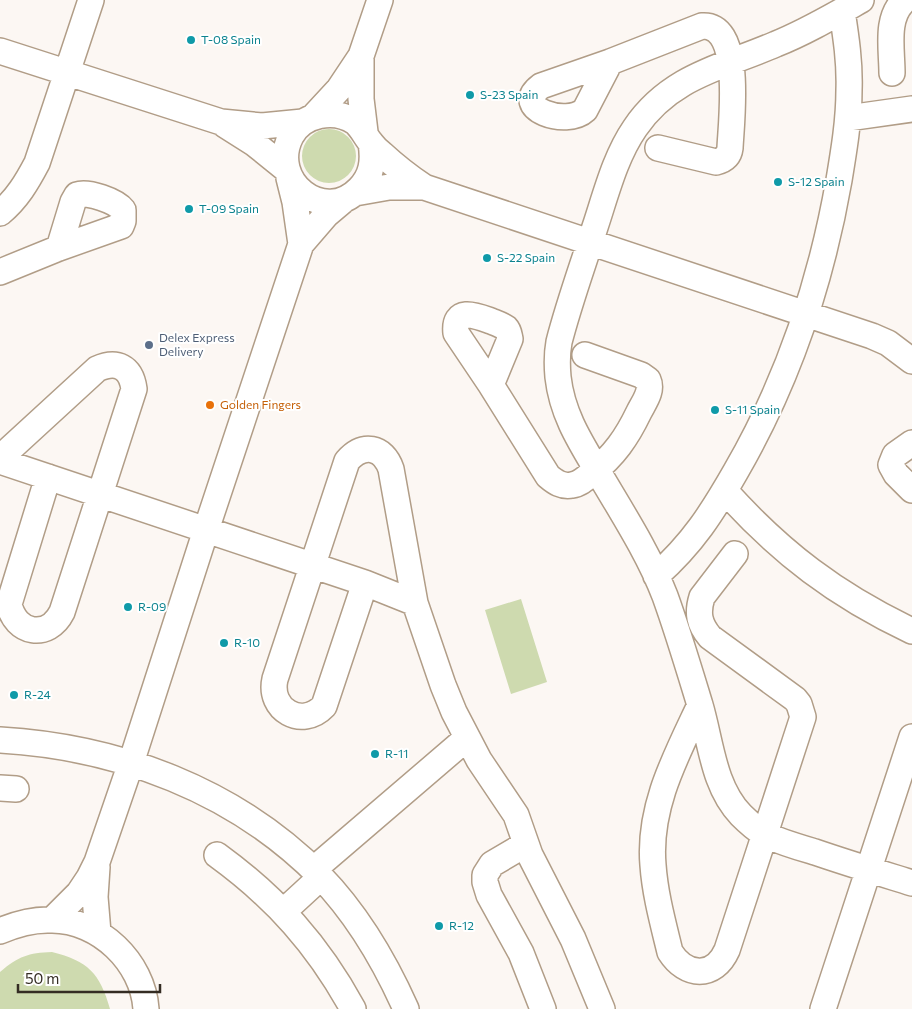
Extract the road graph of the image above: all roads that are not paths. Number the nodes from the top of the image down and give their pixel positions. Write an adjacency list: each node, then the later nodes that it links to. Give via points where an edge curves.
1 (91, 0): 9 (street)
2 (380, 0): 6 (street)
3 (905, 0): 10 (street, via 892,18)
4 (852, 6): 7 (street, via 797,35); 12 (street)
5 (0, 51): 9 (street)
6 (361, 56): 13 (street, via 339,89); 15 (street, via 361,98)
7 (730, 61): 8 (street, via 722,35 706,25); 16 (street, via 733,88 727,156 716,162); 21 (street, via 689,78 651,108 636,126 614,169)
8 (610, 62)
9 (68, 73): 14 (street); 20 (street, via 37,163 18,194)
10 (892, 73)
11 (912, 110): 12 (street)
12 (848, 118): 25 (street, via 828,236)
13 (309, 119): 14 (street, via 262,126); 15 (street, via 328,114 342,116 355,122); 17 (street, via 294,132 288,143 285,156)
14 (221, 122): 17 (street, via 255,144)
15 (368, 138): 18 (street, via 396,166); 19 (street, via 373,155 372,170 366,183)
16 (658, 148)
17 (288, 173): 19 (street, via 297,188 319,201 332,202); 22 (street)
18 (424, 187): 19 (street, via 389,187); 21 (street)
19 (350, 196): 22 (street, via 326,215)
20 (0, 213)
21 (590, 242): 25 (street); 33 (street, via 558,344 558,376 569,421)
22 (301, 244): 38 (street)
23 (58, 248): 24 (street)
24 (0, 272)
25 (807, 314): 26 (street); 36 (street, via 779,387)
26 (872, 336): 27 (street); 29 (street, via 888,343)
27 (912, 337)
28 (585, 355): 33 (street, via 641,375 650,384 649,393 625,438)
29 (912, 361)
30 (491, 384): 33 (street, via 554,482 572,486)
31 (912, 444): 35 (street, via 895,454 891,465)
32 (0, 460): 34 (street); 37 (street, via 97,369 114,364 129,373 134,389)
33 (597, 470): 41 (street)
34 (48, 477): 37 (street); 37 (street, via 10,604 15,619 28,628 42,630 59,618)
35 (912, 490)
36 (725, 491): 41 (street, via 700,531); 44 (street, via 771,539 824,581 852,600)
37 (99, 494): 38 (street)
38 (206, 530): 40 (street); 49 (street)
39 (735, 554): 50 (street, via 702,597 699,614 704,630 795,698 802,710 801,724)
40 (314, 566): 42 (street); 42 (street, via 274,685 275,699 279,704 300,717 318,713 324,706); 43 (street, via 347,461 360,450 376,450 388,461 391,469)
41 (656, 576): 45 (street)
42 (365, 583): 43 (street)
43 (415, 603): 47 (street, via 443,685)
44 (912, 631)
45 (700, 706): 50 (street, via 721,786 739,813); 50 (street, via 668,772 653,840 653,864 661,914 670,952 683,967 704,971 722,961)
46 (912, 737): 54 (street)
47 (467, 738): 51 (street, via 516,815); 55 (street)
48 (0, 740): 49 (street, via 64,746)
49 (131, 763): 53 (street); 55 (street, via 226,805 264,830)
50 (764, 834): 54 (street)
51 (526, 844): 64 (street, via 492,864 484,882 521,953); 65 (street, via 573,939)
52 (216, 855): 57 (street)
53 (97, 862): 58 (street, via 78,893); 60 (street)
54 (869, 870): 56 (street); 66 (street)
55 (317, 874): 57 (street); 63 (street, via 359,926)
56 (912, 883)
57 (284, 911): 62 (street, via 326,963)
58 (53, 919): 59 (street, via 26,921); 60 (street, via 76,923)
59 (0, 931)
60 (98, 933): 61 (street, via 131,965 140,982)
61 (146, 1009)
62 (353, 1009)
63 (406, 1009)
64 (543, 1009)
65 (602, 1009)
66 (823, 1009)

